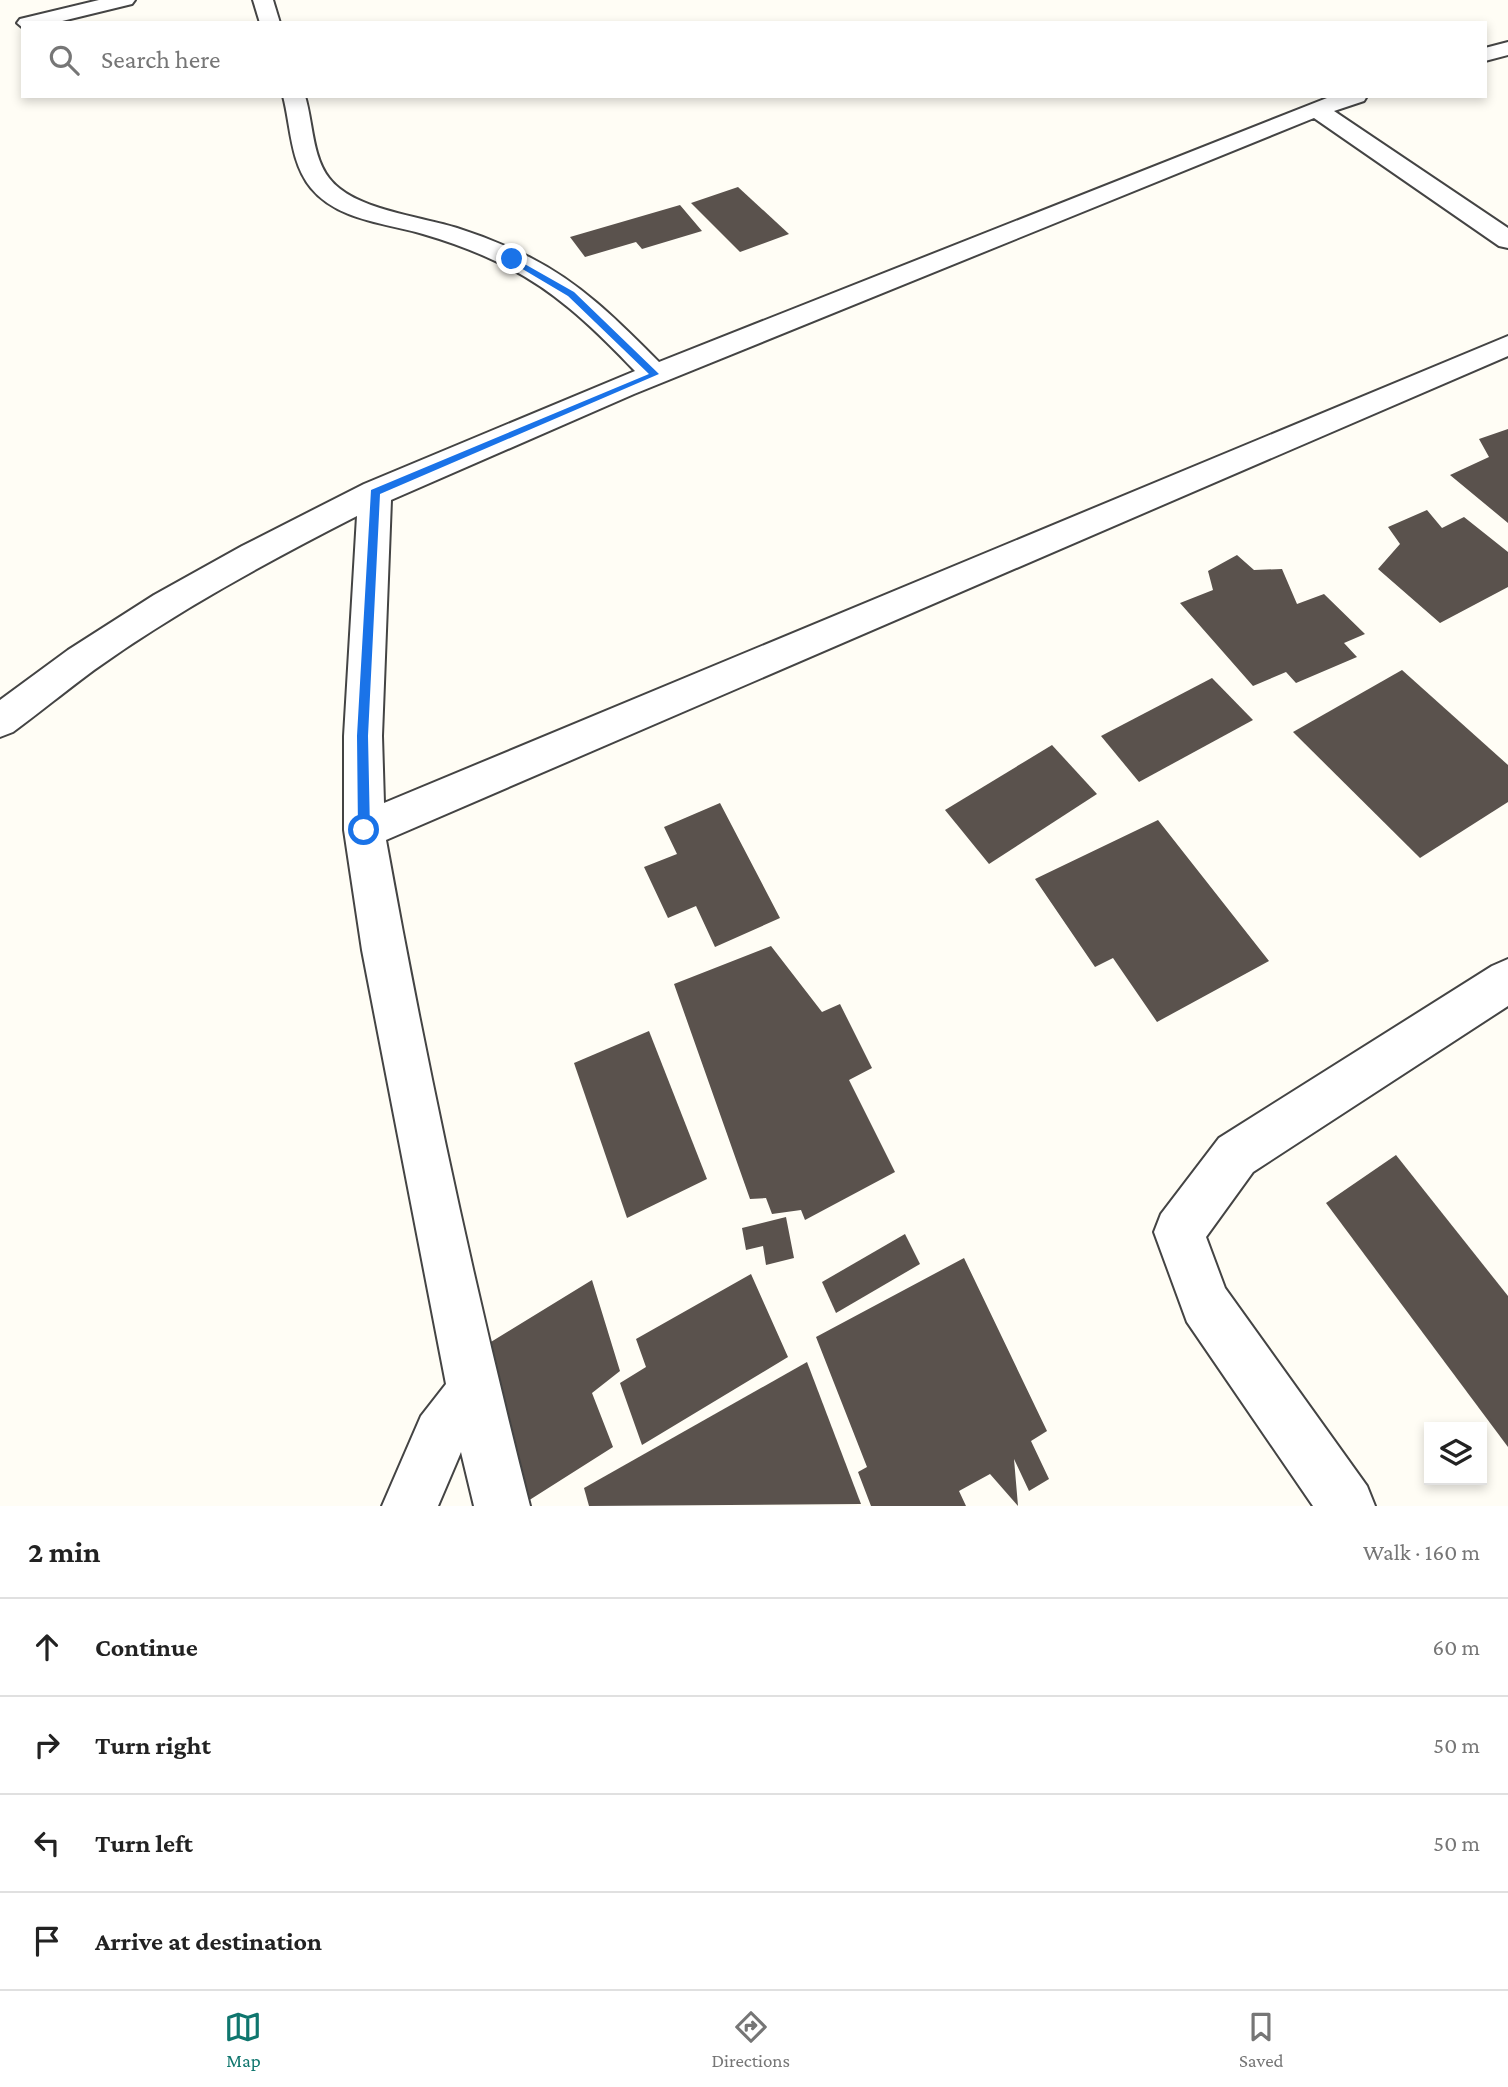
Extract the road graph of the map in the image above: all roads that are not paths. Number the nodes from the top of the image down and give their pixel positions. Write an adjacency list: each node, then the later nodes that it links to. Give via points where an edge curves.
1 (125, 0): 3 (street)
2 (263, 0): 4 (street)
3 (33, 21)
4 (270, 21)
5 (1508, 48): 6 (street)
6 (1487, 54)
7 (295, 98): 12 (street, via 305,152 320,184 351,206 439,230 512,259 571,294)
8 (1350, 98): 9 (street)
9 (1316, 109): 10 (street); 12 (street)
10 (1508, 240)
11 (1508, 345): 15 (street)
12 (654, 374): 13 (street)
13 (375, 492): 14 (street, via 241,561 125,629); 15 (street, via 363,736)
14 (0, 721)
15 (364, 830): 17 (street)
16 (1508, 981): 20 (street, via 1236,1155 1179,1232 1205,1304)
17 (474, 1392): 18 (street, via 440,1435); 19 (street)
18 (410, 1506)
19 (502, 1506)
20 (1347, 1506)

